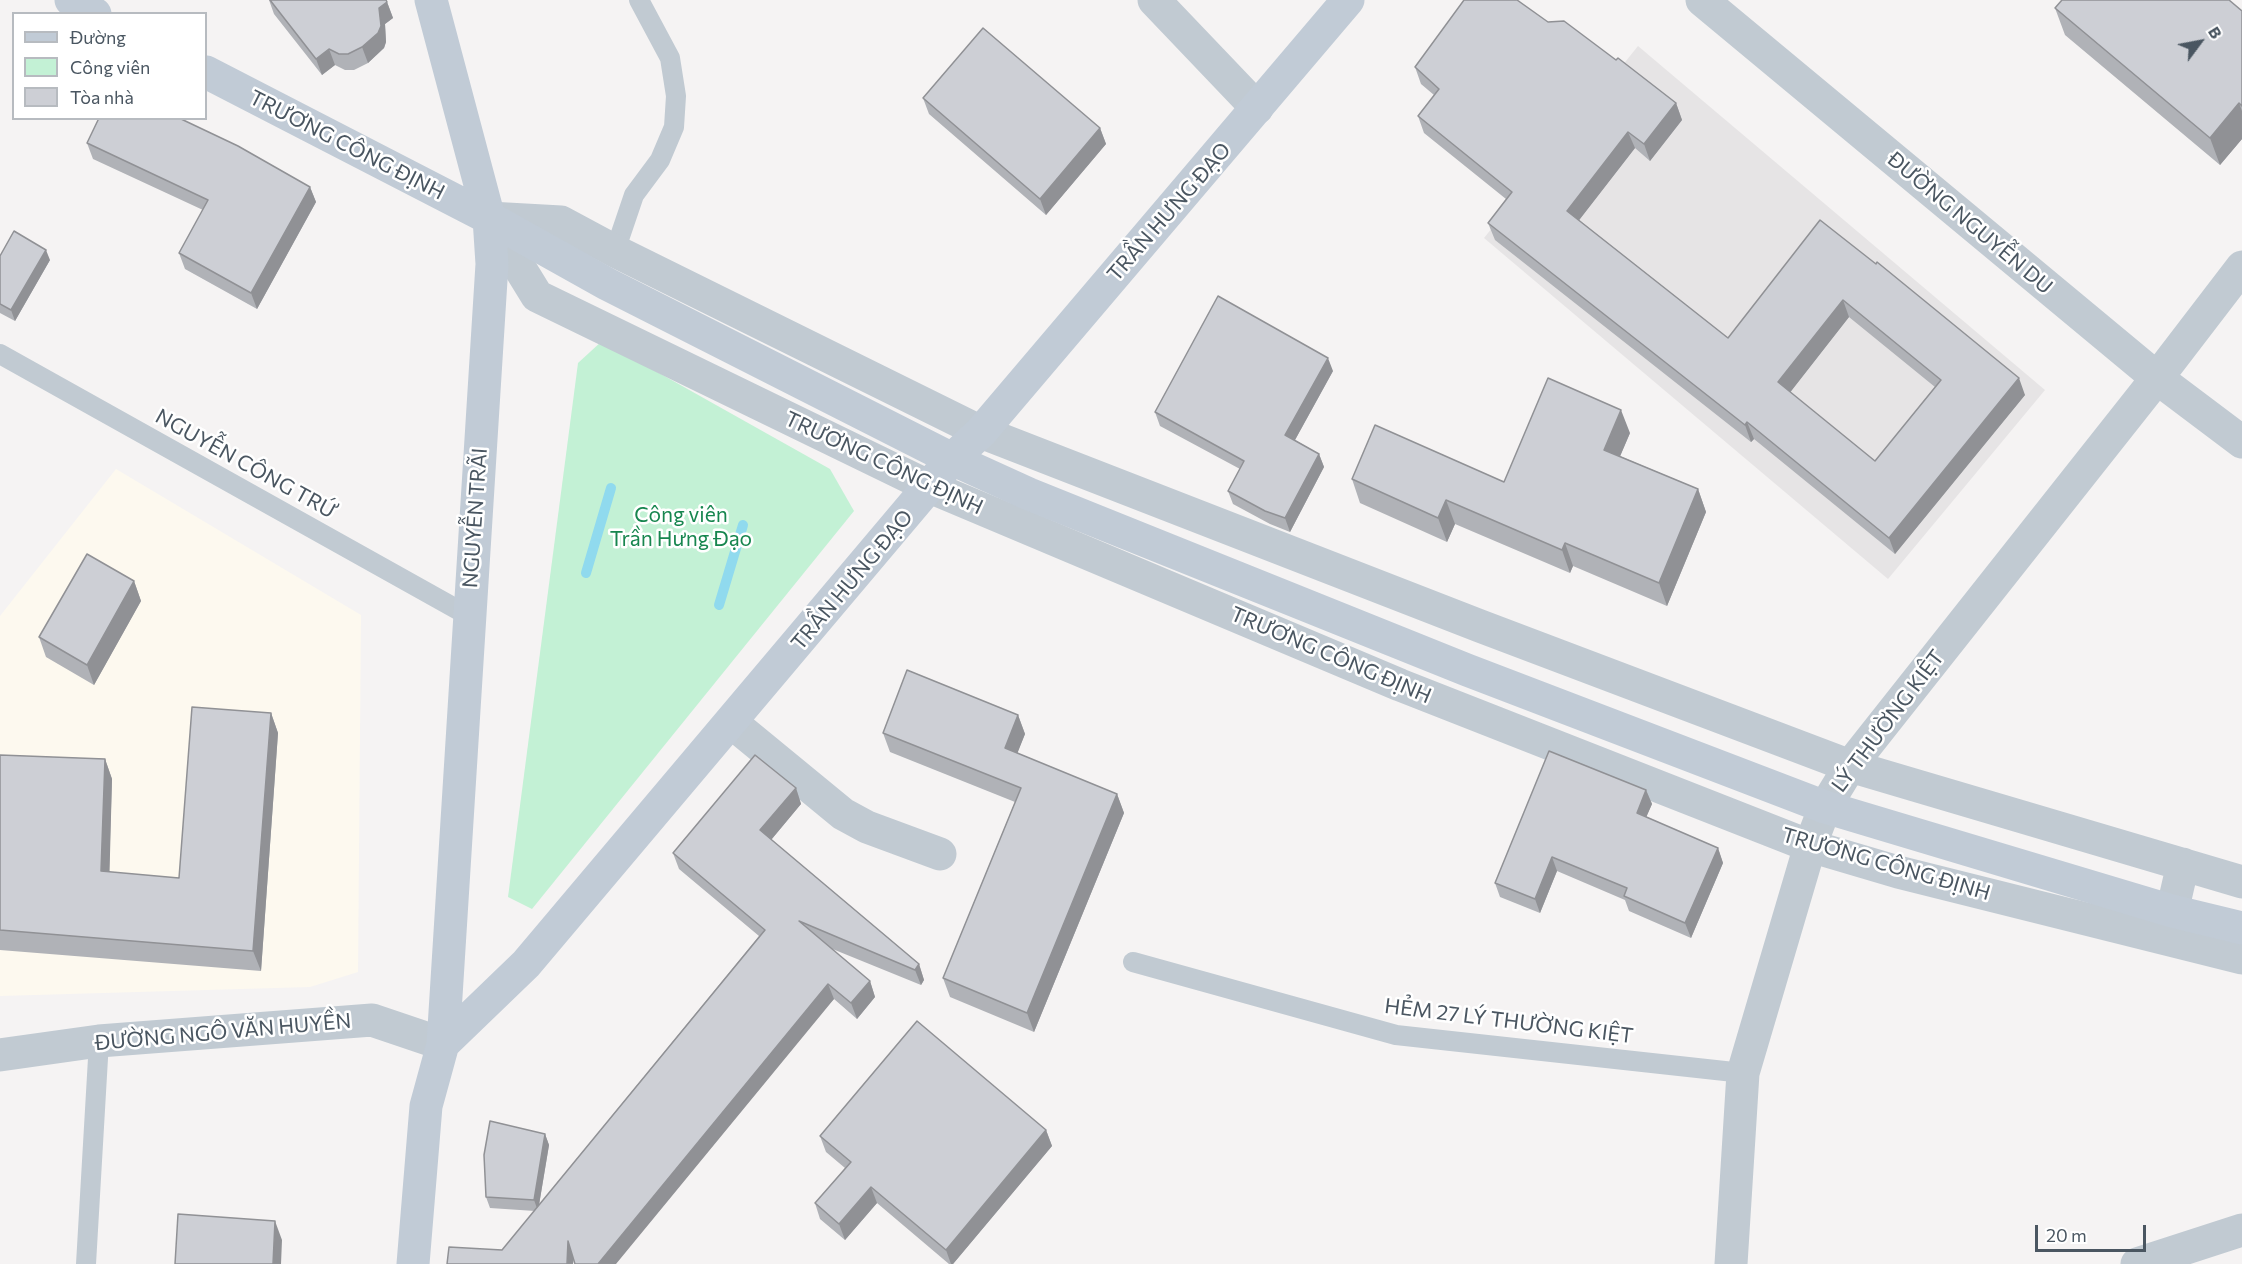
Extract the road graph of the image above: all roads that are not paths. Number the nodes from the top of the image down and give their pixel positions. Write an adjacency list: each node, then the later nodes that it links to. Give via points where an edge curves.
1 (71, 0): 7 (main road)
2 (431, 0): 10 (main road, NGUYỄN TRÃI)
3 (639, 0): 11 (lane, via 670,58 676,96 674,127 660,160 634,195)
4 (1154, 0): 9 (street)
5 (1348, 0): 9 (main road, TRẦN HƯNG ĐẠO)
6 (1702, 0): 14 (street, ĐƯỜNG NGUYỄN DU)
7 (92, 12)
8 (207, 73): 10 (main road, TRƯƠNG CÔNG ĐỊNH)
9 (1257, 108): 15 (main road, TRẦN HƯNG ĐẠO)
10 (489, 218): 11 (street, TRƯƠNG CÔNG ĐỊNH, via 561,222); 17 (main road, TRƯƠNG CÔNG ĐỊNH, via 608,284); 18 (street, TRƯƠNG CÔNG ĐỊNH, via 537,296); 19 (main road, NGUYỄN TRÃI, via 492,264)
11 (615, 251): 15 (street, TRƯƠNG CÔNG ĐỊNH)
12 (2242, 267): 14 (street, LÝ THƯỜNG KIỆT)
13 (0, 354): 19 (lane, NGUYỄN CÔNG TRỨ)
14 (2157, 378): 16 (street, ĐƯỜNG NGUYỄN DU); 24 (street, LÝ THƯỜNG KIỆT)
15 (981, 432): 17 (main road, TRẦN HƯNG ĐẠO); 20 (street, TRƯƠNG CÔNG ĐỊNH)
16 (2242, 442)
17 (952, 459): 18 (main road, TRẦN HƯNG ĐẠO); 21 (main road, TRƯƠNG CÔNG ĐỊNH, via 1029,494)
18 (930, 487): 22 (street, TRƯƠNG CÔNG ĐỊNH); 23 (main road, TRẦN HƯNG ĐẠO)
19 (469, 616): 35 (main road, NGUYỄN TRÃI)
20 (1480, 626): 21 (street); 24 (street, TRƯƠNG CÔNG ĐỊNH)
21 (1480, 675): 22 (street); 25 (main road, TRƯƠNG CÔNG ĐỊNH)
22 (1480, 717): 26 (street, TRƯƠNG CÔNG ĐỊNH)
23 (731, 722): 27 (street, via 843,814); 35 (main road, TRẦN HƯNG ĐẠO, via 525,964)
24 (1850, 766): 25 (street, LÝ THƯỜNG KIỆT); 28 (street, TRƯƠNG CÔNG ĐỊNH)
25 (1825, 807): 26 (street, LÝ THƯỜNG KIỆT); 30 (main road, TRƯƠNG CÔNG ĐỊNH)
26 (1810, 846): 30 (street, TRƯƠNG CÔNG ĐỊNH, via 1898,872); 37 (street, LÝ THƯỜNG KIỆT)
27 (940, 854)
28 (2183, 864): 29 (street, TRƯƠNG CÔNG ĐỊNH); 30 (street)
29 (2242, 882)
30 (2169, 925): 31 (main road, TRƯƠNG CÔNG ĐỊNH); 32 (street, TRƯƠNG CÔNG ĐỊNH)
31 (2242, 928)
32 (2242, 958)
33 (1133, 962): 37 (lane, HẺM 27 LÝ THƯỜNG KIỆT, via 1396,1035)
34 (99, 1041): 35 (street, ĐƯỜNG NGÔ VĂN HUYỀN, via 372,1020); 36 (street, ĐƯỜNG NGÔ VĂN HUYỀN); 39 (lane)
35 (442, 1044): 40 (main road, NGUYỄN TRÃI, via 426,1106)
36 (0, 1055)
37 (1743, 1073): 41 (street, LÝ THƯỜNG KIỆT)
38 (2242, 1230): 42 (street)
39 (86, 1264)
40 (413, 1264)
41 (1731, 1264)
42 (2138, 1264)

